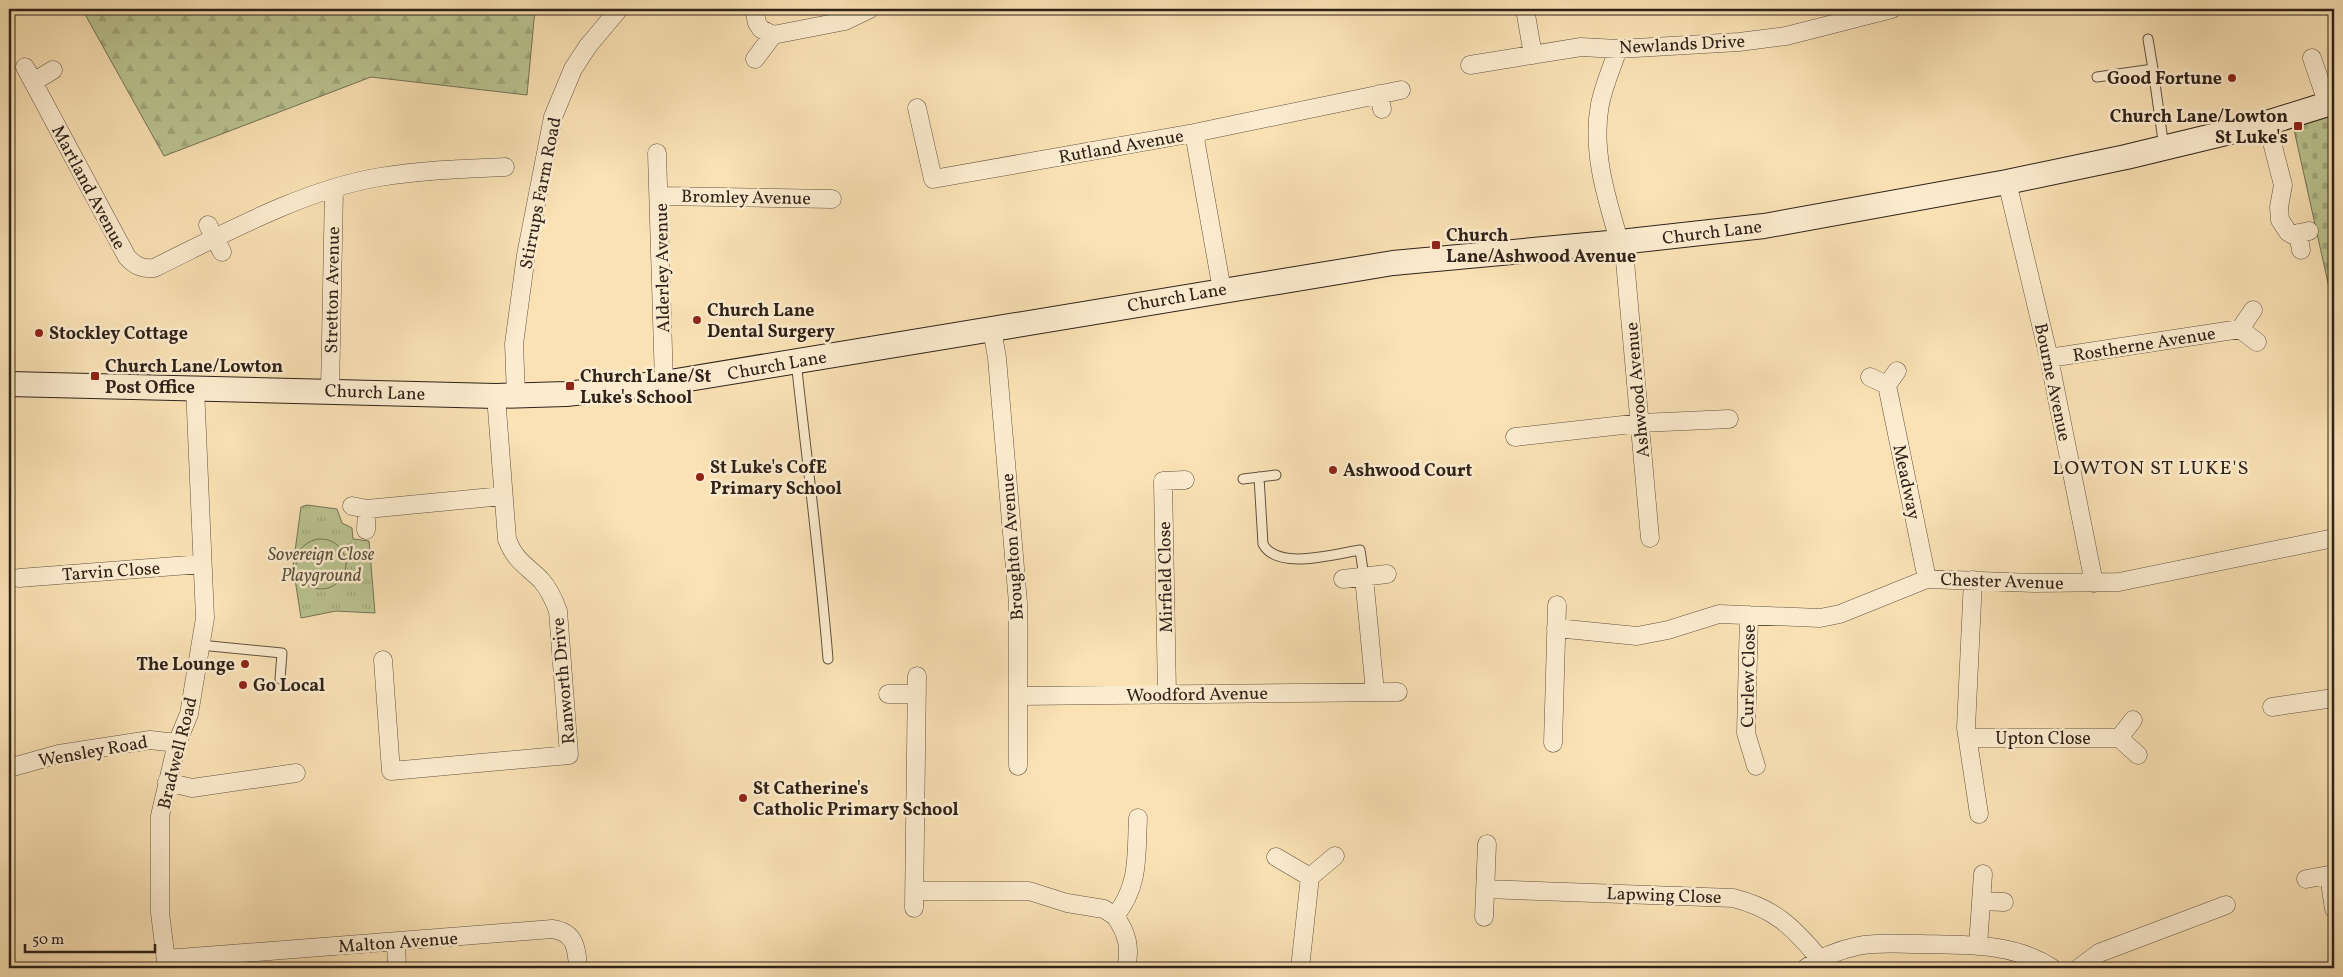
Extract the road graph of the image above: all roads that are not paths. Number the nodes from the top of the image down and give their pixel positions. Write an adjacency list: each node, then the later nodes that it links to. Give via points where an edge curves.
1 (619, 9): 42 (street, Stirrups Farm Road, via 573,69 553,117 526,255 514,360)
2 (754, 9): 6 (street, via 757,24)
3 (870, 9): 6 (street, via 845,21)
4 (1525, 9): 9 (street)
5 (1892, 9): 8 (street, Newlands Drive, via 1786,36)
6 (773, 35): 11 (street)
7 (2148, 39): 13 (lane)
8 (1618, 49): 9 (street, Newlands Drive, via 1582,46); 29 (street, Ashwood Avenue, via 1600,103 1597,134 1612,223)
9 (1532, 55): 12 (street, Newlands Drive)
10 (2312, 58): 17 (street)
11 (756, 59)
12 (1470, 64)
13 (2153, 69): 15 (lane); 21 (lane)
14 (53, 70): 25 (street, Martland Avenue, via 29,74 126,257 133,264 154,268 251,220)
15 (2097, 77)
16 (1401, 90): 20 (street, Rutland Avenue, via 1380,102)
17 (2331, 103): 19 (main road, Church Lane)
18 (917, 108): 20 (street, Rutland Avenue, via 933,179)
19 (2267, 123): 21 (main road, Church Lane); 28 (street, via 2283,185 2280,220 2288,232)
20 (1194, 133): 30 (street)
21 (2164, 148): 24 (main road, Church Lane)
22 (657, 153): 26 (street, Alderley Avenue)
23 (505, 167): 25 (street, Martland Avenue, via 441,169 379,178)
24 (2007, 182): 29 (main road, Church Lane, via 1764,226); 35 (street, Bourne Avenue)
25 (334, 189): 41 (street, Stretton Avenue)
26 (660, 196): 27 (street, Bromley Avenue); 38 (street, Alderley Avenue)
27 (832, 199)
28 (2303, 238)
29 (1620, 242): 30 (main road, Church Lane, via 1393,263); 44 (street, Ashwood Avenue, via 1625,261)
30 (1222, 290): 32 (main road, Church Lane)
31 (2252, 310): 33 (street)
32 (992, 329): 36 (main road, Church Lane); 75 (street, Broughton Avenue, via 1018,604)
33 (2240, 329): 34 (street); 35 (street, Rostherne Avenue)
34 (2257, 342)
35 (2049, 358): 61 (street, Bourne Avenue)
36 (796, 361): 38 (main road, Church Lane); 66 (lane)
37 (1870, 377): 59 (street, Meadway, via 1892,378)
38 (664, 383): 42 (main road, Church Lane, via 566,394)
39 (9, 384): 40 (main road, Church Lane)
40 (195, 388): 41 (main road, Church Lane); 54 (street, Bradwell Road)
41 (330, 391): 42 (main road, Church Lane)
42 (506, 396): 50 (street, Ranworth Drive)
43 (1729, 419): 44 (street)
44 (1641, 423): 45 (street); 52 (street, Ashwood Avenue)
45 (1515, 436)
46 (1276, 475): 47 (lane)
47 (1259, 477): 48 (lane); 56 (lane, via 1266,550 1282,559 1289,559 1360,550)
48 (1243, 479)
49 (1185, 480): 74 (street, Mirfield Close, via 1164,481)
50 (503, 496): 51 (street, via 360,508); 67 (street, Ranworth Drive, via 507,539 512,552 552,595 558,611 569,755 392,771)
51 (366, 530)
52 (1650, 538)
53 (2334, 538): 61 (street, Chester Avenue, via 2119,582)
54 (202, 564): 57 (street, Tarvin Close); 65 (street, Bradwell Road, via 205,618)
55 (1387, 574): 56 (street)
56 (1364, 577): 58 (street); 70 (street)
57 (19, 578)
58 (1343, 579)
59 (1927, 579): 60 (street, Chester Avenue); 63 (street, Chester Avenue, via 1840,614 1820,618)
60 (1973, 580): 61 (street, Chester Avenue); 79 (street)
61 (2094, 583)
62 (1557, 605): 64 (street)
63 (1749, 615): 64 (street, Chester Avenue, via 1719,614 1637,636); 85 (street, Curlew Close, via 1746,733)
64 (1556, 628): 82 (street)
65 (200, 645): 69 (lane, via 282,653); 81 (street, Bradwell Road, via 189,714)
66 (828, 659)
67 (383, 660)
68 (917, 676): 73 (street)
69 (280, 679)
70 (1375, 692): 71 (street, Woodford Avenue); 74 (street, Woodford Avenue)
71 (1398, 692)
72 (888, 694): 73 (street)
73 (916, 694): 103 (street, via 914,899 1029,891 1067,903 1104,909)
74 (1167, 694): 75 (street, Woodford Avenue)
75 (1020, 696): 84 (street, Broughton Avenue)
76 (2334, 698): 77 (street)
77 (2272, 707)
78 (2133, 720): 80 (street)
79 (1968, 738): 80 (street, Upton Close); 89 (street)
80 (2119, 738): 83 (street)
81 (177, 743): 86 (street, Wensley Road, via 150,740 59,754); 88 (street, Bradwell Road)
82 (1553, 743)
83 (2138, 755)
84 (1018, 766)
85 (1756, 766)
86 (9, 768)
87 (296, 773): 88 (street, via 192,788)
88 (167, 782): 108 (street, Bradwell Road, via 160,816 159,858 160,913)
89 (1979, 814)
90 (1138, 818): 103 (street, via 1135,878 1126,902)
91 (1487, 844): 98 (street)
92 (1335, 856): 96 (street)
93 (1276, 857): 96 (street)
94 (1983, 874): 99 (street)
95 (2332, 875): 97 (street); 102 (street)
96 (1310, 877): 112 (street)
97 (2306, 879)
98 (1486, 889): 104 (street); 107 (street, Lapwing Close, via 1733,898 1753,903 1796,931)
99 (1981, 901): 100 (street); 106 (street)
100 (2004, 902)
101 (2226, 905): 114 (street, via 2099,953)
102 (2334, 909)
103 (1116, 916): 111 (street, via 1128,940)
104 (1484, 917)
105 (396, 942): 108 (street, Malton Avenue); 109 (street); 110 (street, Malton Avenue, via 562,930 577,950)
106 (1978, 946): 107 (street, via 1858,946); 113 (street, via 2007,950)
107 (1813, 963)
108 (166, 964)
109 (397, 968)
110 (578, 968)
111 (1126, 968)
112 (1300, 968)
113 (2052, 968)
114 (2080, 968)

